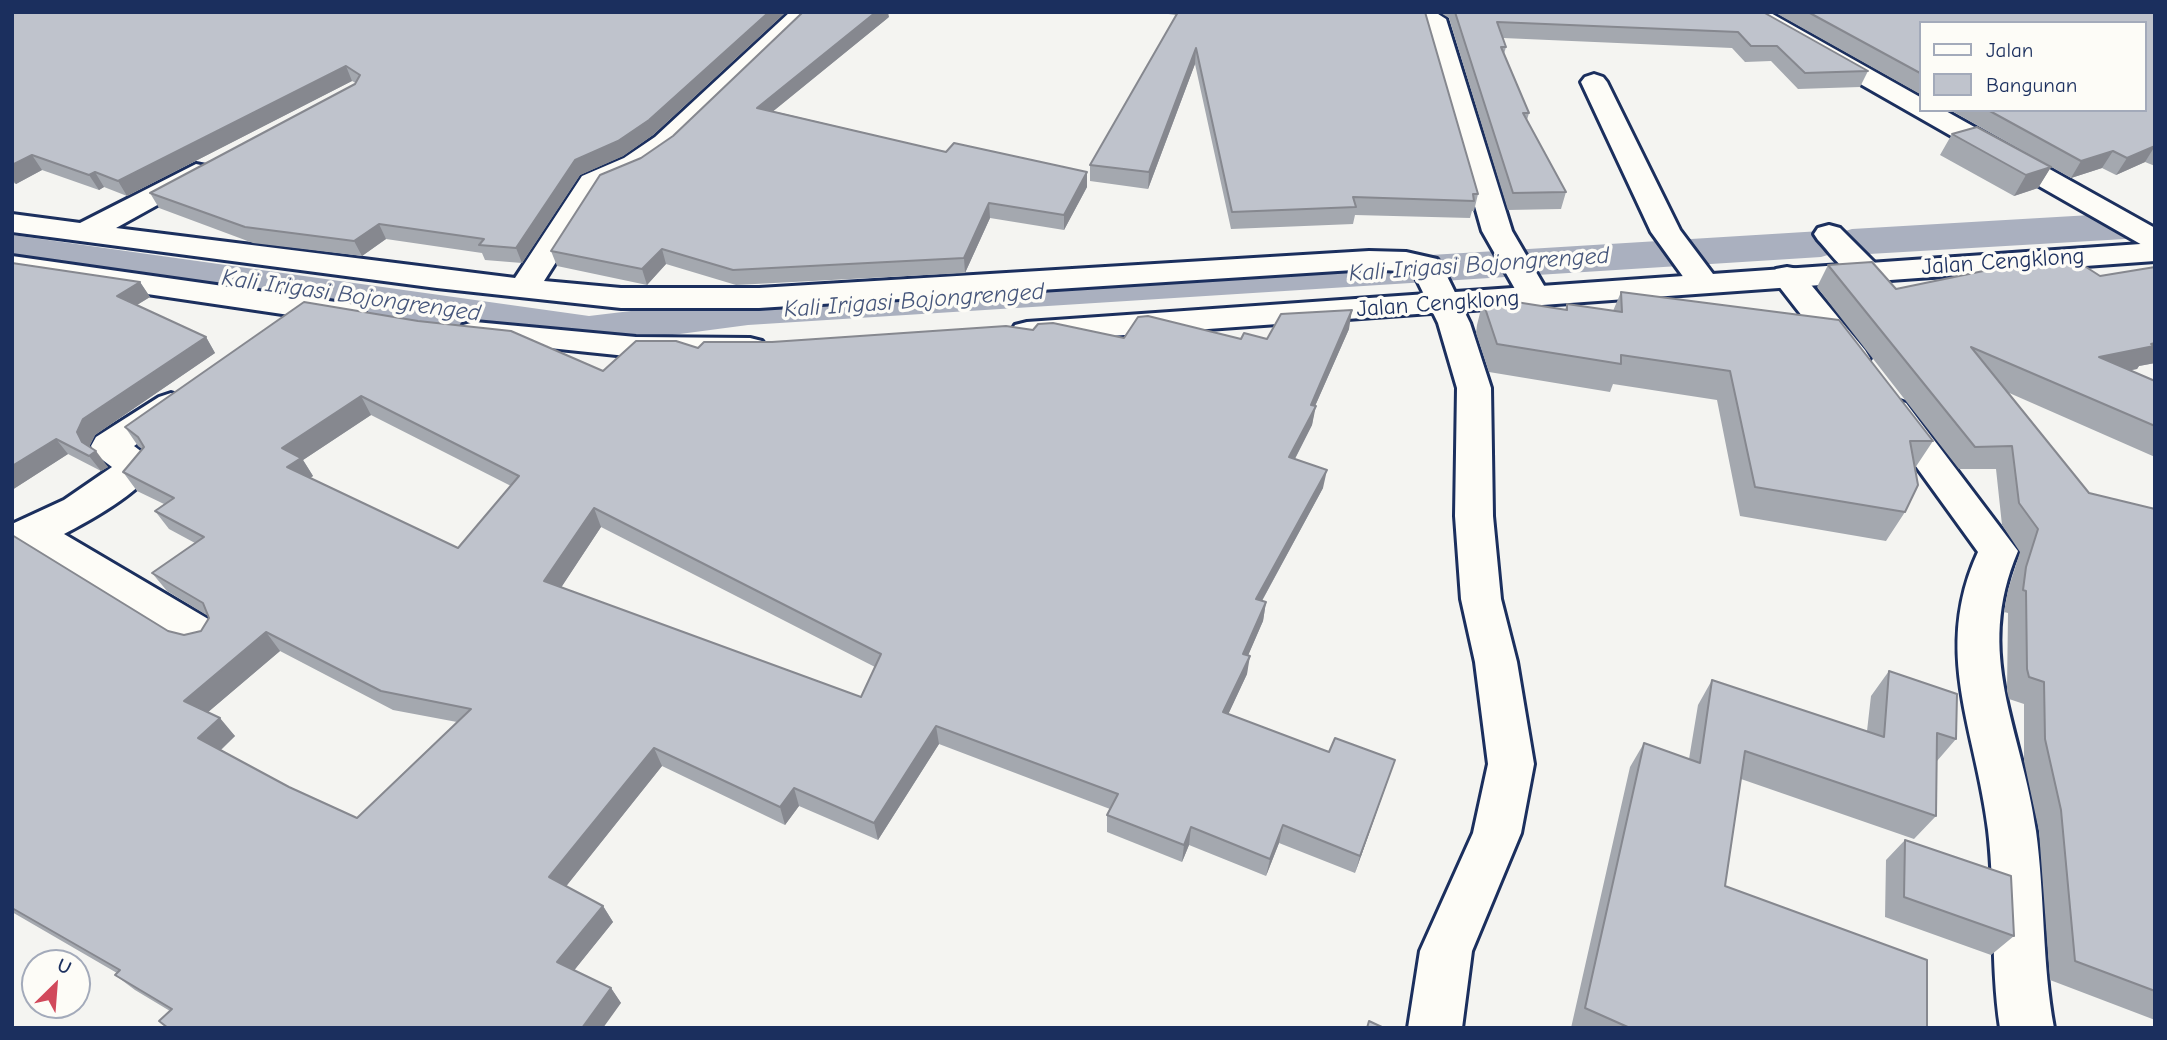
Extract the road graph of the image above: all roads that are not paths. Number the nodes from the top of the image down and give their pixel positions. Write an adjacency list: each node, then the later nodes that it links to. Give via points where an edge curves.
1 (804, 12): 18 (street, via 665,143 634,164 592,182)
2 (1751, 12): 5 (street)
3 (1434, 19): 15 (street, via 1497,231)
4 (1594, 82): 17 (street, via 1665,232)
5 (1918, 107)
6 (1927, 112): 11 (street)
7 (219, 160): 9 (street)
8 (12, 223): 9 (street)
9 (85, 233): 18 (street)
10 (1829, 234): 14 (street)
11 (2155, 240)
12 (2155, 252): 14 (street, Jalan Cengklong)
13 (12, 265): 20 (street)
14 (1865, 271): 16 (street, Jalan Cengklong)
15 (1522, 275): 17 (street, Jalan Cengklong); 19 (street, Jalan Cengklong)
16 (1787, 276): 17 (street, Jalan Cengklong); 30 (street, via 1998,551 1984,573 1977,668 2012,830 2021,997)
17 (1700, 278)
18 (523, 289): 19 (street, via 621,298 760,298 1370,260 1426,266)
19 (1440, 300): 24 (street, Jalan Cengklong); 29 (street, via 1454,323 1474,388 1474,516 1480,585 1511,764 1497,833 1446,951)
20 (307, 308): 21 (street); 23 (street)
21 (375, 318)
22 (444, 327): 25 (street, via 636,347)
23 (270, 334)
24 (996, 334)
25 (776, 348)
26 (198, 387): 27 (street, via 109,446 137,467 119,482)
27 (22, 536): 28 (street)
28 (200, 635)
29 (1435, 1028)
30 (2027, 1028)

